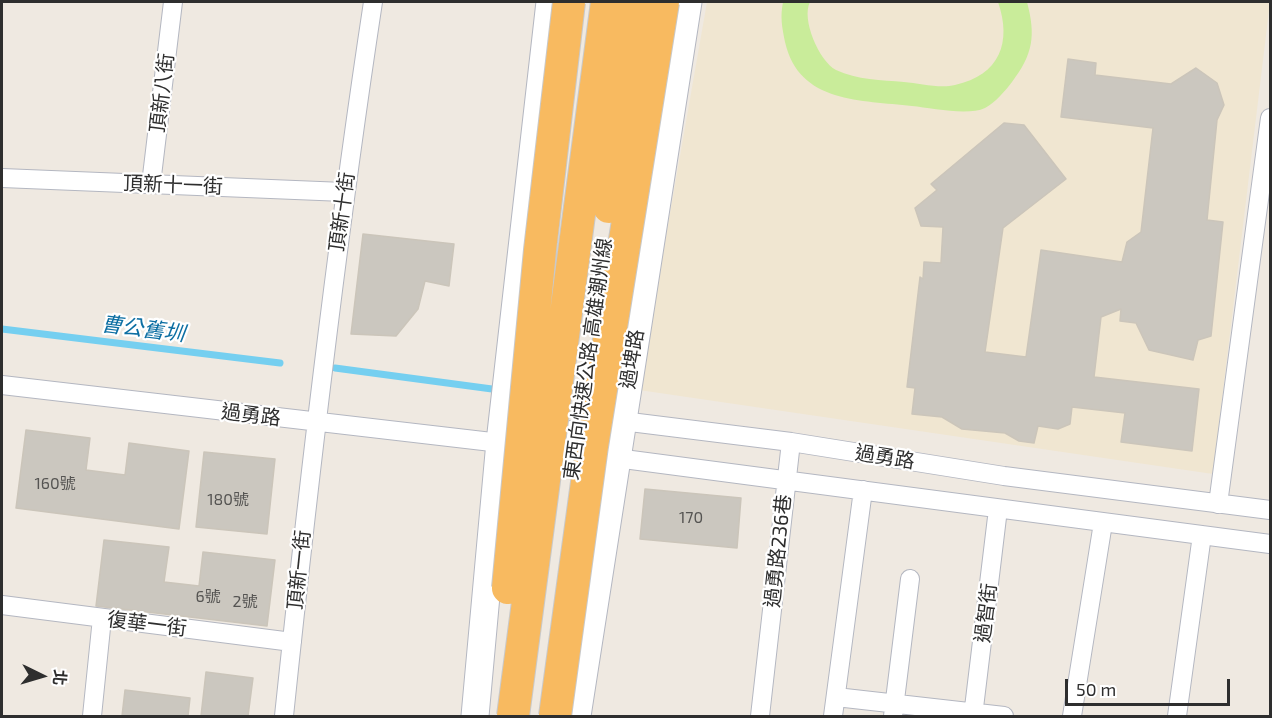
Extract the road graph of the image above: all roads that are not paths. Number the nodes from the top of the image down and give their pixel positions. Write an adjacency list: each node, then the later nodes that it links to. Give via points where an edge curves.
1 (173, 2): 11 (street, 頂新八街)
2 (373, 2): 12 (street, 頂新十街)
3 (550, 2): 17 (main road)
4 (569, 2): 38 (highway, bridge, via 540,250)
5 (607, 2): 39 (highway, 東西向快速公路 高雄潮州線, bridge)
6 (637, 2): 40 (highway, 東西向快速公路 高雄潮州線, bridge)
7 (663, 2): 41 (highway, bridge, via 592,446)
8 (688, 2): 15 (main road, 過埤路)
9 (1270, 118): 13 (street)
10 (2, 177): 11 (street, 頂新十一街)
11 (152, 184): 12 (street, 頂新十一街)
12 (344, 192): 16 (street, 頂新十街)
13 (1262, 240): 22 (street)
14 (2, 385): 16 (street, 過勇路)
15 (622, 421): 17 (street, 過勇路); 18 (street, 過勇路); 19 (main road, 過埤路)
16 (315, 423): 17 (street, 過勇路); 31 (street, 頂新一街)
17 (500, 442): 19 (street, 過勇路); 37 (main road)
18 (790, 442): 20 (street, 過勇路236巷); 22 (street, 過勇路)
19 (616, 458): 20 (street, 過勇路); 42 (main road, 過埤路)
20 (786, 479): 21 (street, 過勇路); 43 (street, 過勇路236巷)
21 (863, 490): 23 (street, 過勇路); 32 (street)
22 (1218, 504): 24 (street, 過勇路)
23 (998, 509): 25 (street, 過勇路); 34 (street, 過智街)
24 (1270, 510)
25 (1103, 523): 26 (street, 過勇路); 46 (street)
26 (1202, 535): 27 (street, 過勇路); 47 (street)
27 (1270, 544)
28 (910, 579): 33 (street)
29 (2, 605): 30 (street, 復華一街)
30 (102, 618): 31 (street, 復華一街); 35 (street)
31 (292, 642): 36 (street, 頂新一街)
32 (836, 697): 33 (street); 44 (street)
33 (894, 710): 34 (street)
34 (973, 714): 45 (street)
35 (92, 717)
36 (284, 717)
37 (475, 717)
38 (496, 717)
39 (513, 717)
40 (541, 717)
41 (555, 717)
42 (577, 717)
43 (760, 717)
44 (833, 717)
45 (1004, 717)
46 (1072, 717)
47 (1177, 717)

